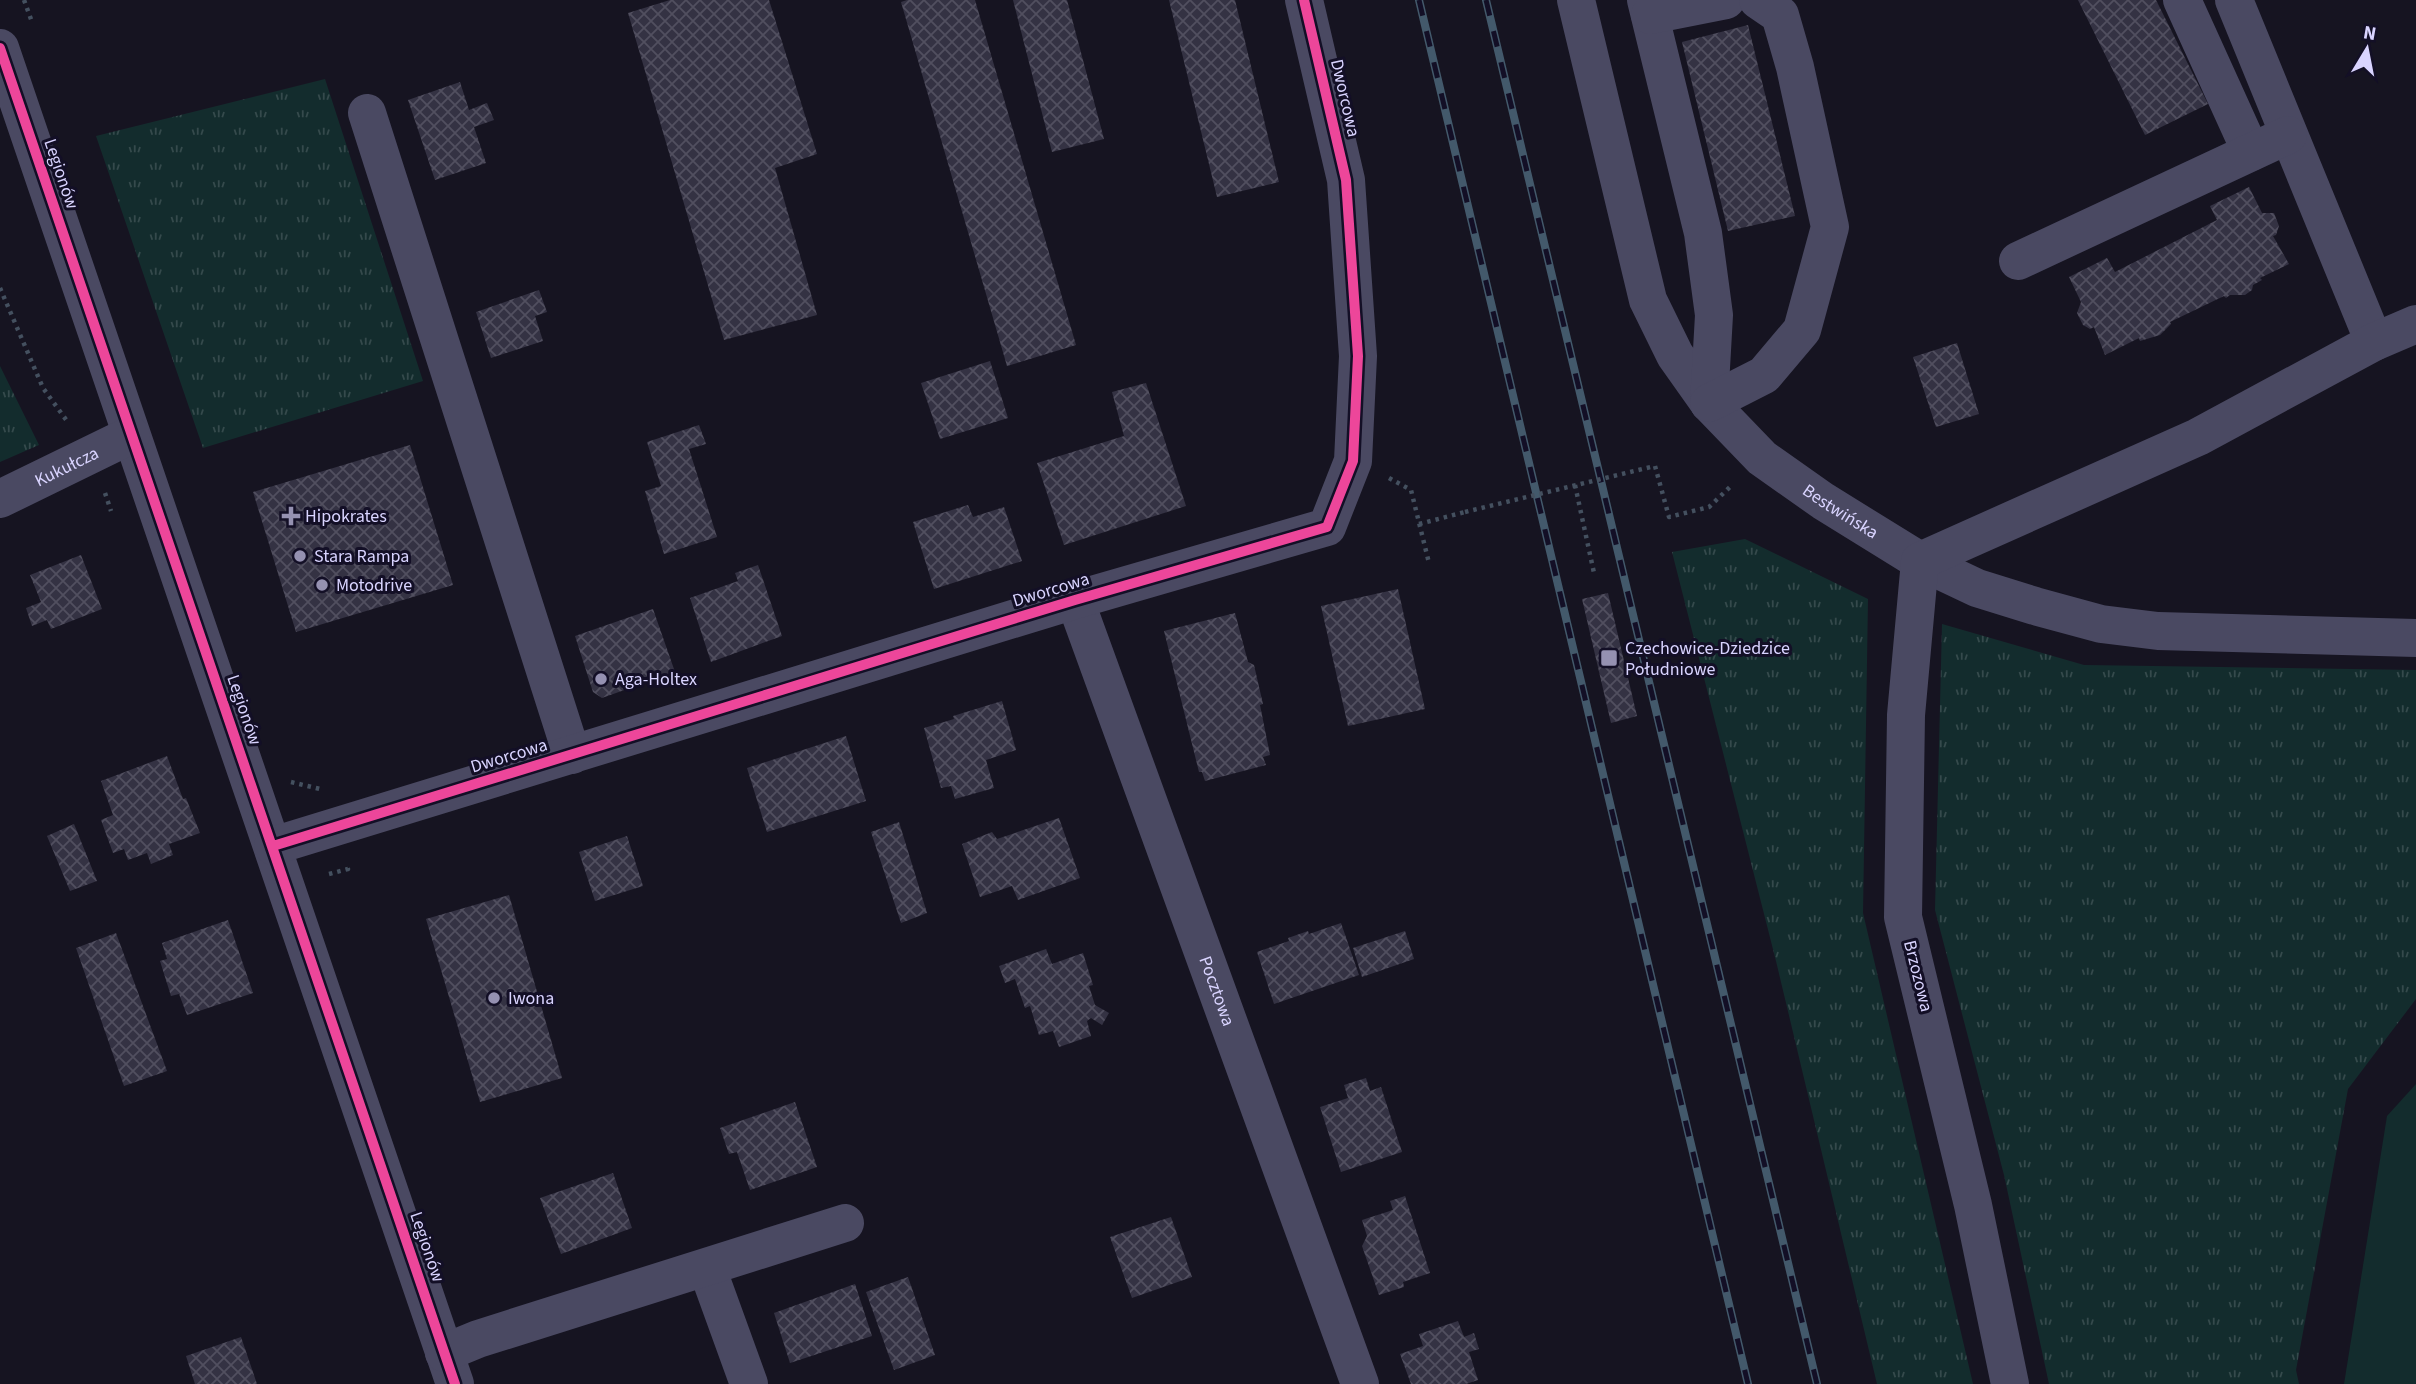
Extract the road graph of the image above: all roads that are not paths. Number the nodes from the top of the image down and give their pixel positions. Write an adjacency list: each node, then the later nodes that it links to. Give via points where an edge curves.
1 (1304, 0): 19 (street, Dworcowa, via 1346,180 1357,356 1353,461 1326,527)
2 (1576, 0): 15 (street, Bestwińska, via 1648,300 1675,355)
3 (1726, 0): 7 (street)
4 (1758, 0): 15 (street, via 1780,15 1830,227 1802,330 1764,375)
5 (2182, 0): 11 (street)
6 (2234, 0): 10 (street)
7 (1648, 8): 15 (street, via 1703,233 1714,315)
8 (0, 48): 16 (street, Legionów)
9 (367, 113): 21 (street)
10 (2288, 135): 11 (street); 14 (street)
11 (2251, 152): 12 (street)
12 (2018, 261)
13 (2416, 324): 14 (street)
14 (2374, 342): 18 (street, via 2197,438)
15 (1709, 403): 18 (street, Bestwińska, via 1762,458)
16 (131, 435): 17 (street, Kukułcza); 22 (street, Legionów)
17 (0, 499)
18 (1920, 561): 20 (street, Bestwińska, via 1977,588 2101,624 2158,631); 28 (street, Brzozowa, via 1906,715 1903,917 1973,1205)
19 (1075, 600): 21 (street, Dworcowa); 27 (street, Pocztowa)
20 (2416, 638)
21 (572, 755): 22 (street, Dworcowa)
22 (273, 846): 25 (street, Legionów)
23 (845, 1223): 24 (street)
24 (707, 1268): 25 (street, via 478,1339); 26 (street)
25 (450, 1368)
26 (749, 1384)
27 (1360, 1384)
28 (2010, 1384)

